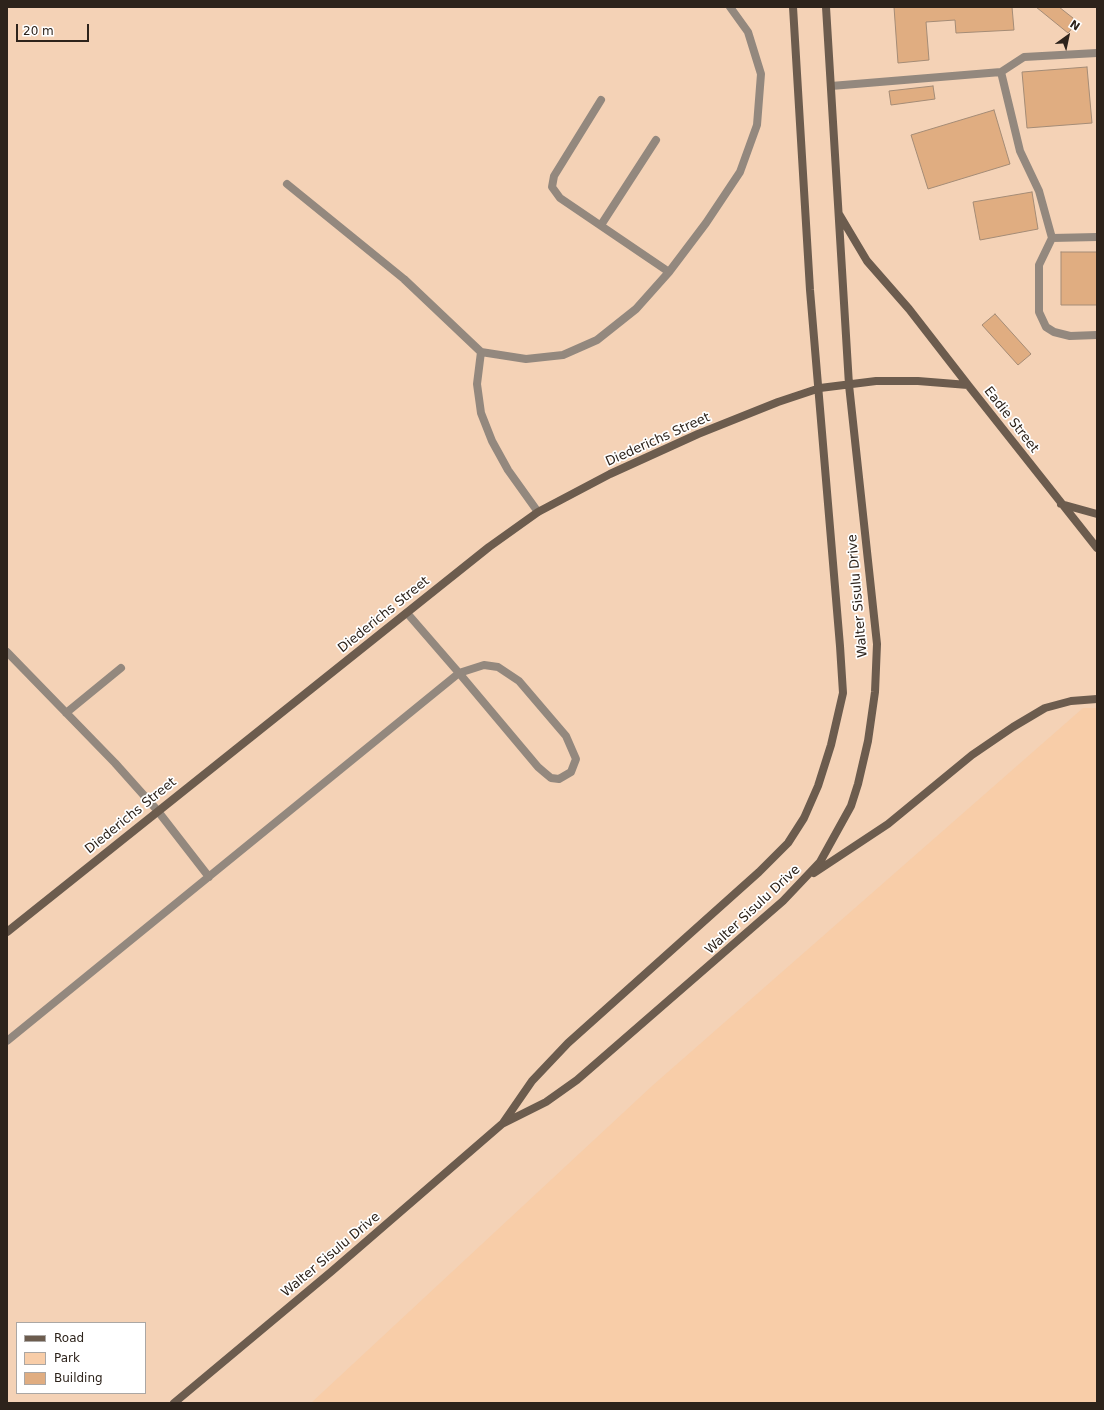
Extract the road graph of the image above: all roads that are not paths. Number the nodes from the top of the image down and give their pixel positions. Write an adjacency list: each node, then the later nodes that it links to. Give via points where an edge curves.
1 (730, 7): 14 (lane, via 748,32 761,74 757,125 740,172)
2 (793, 7): 19 (main road, Walter Sisulu Drive, via 810,290)
3 (826, 7): 6 (main road, Walter Sisulu Drive)
4 (1097, 53): 5 (lane, via 1024,57)
5 (1001, 72): 6 (lane); 13 (lane, via 1020,151 1039,191)
6 (831, 86): 10 (main road, Walter Sisulu Drive)
7 (601, 100): 11 (lane, via 554,176 552,187 560,198)
8 (656, 140): 11 (lane)
9 (287, 184): 16 (lane, via 404,279)
10 (838, 214): 17 (main road, Walter Sisulu Drive); 18 (main road, via 867,261 909,309)
11 (601, 226): 14 (lane)
12 (1097, 237): 13 (lane)
13 (1052, 238): 15 (lane, via 1039,265 1039,312 1042,319 1046,327 1054,332 1070,336)
14 (669, 272): 16 (lane, via 636,309 597,340 564,355 526,359)
15 (1097, 335)
16 (481, 352): 21 (lane, via 477,384 481,412 492,441 508,470)
17 (849, 385): 18 (main road, Eadie Street, via 890,381); 19 (main road, Eadie Street); 32 (main road, Walter Sisulu Drive, via 873,601 876,644 875,692 868,741 851,806 833,840)
18 (968, 385): 20 (main road, Eadie Street)
19 (820, 388): 21 (main road, Diederichs Street, via 698,434 610,474); 35 (main road, Walter Sisulu Drive, via 843,693 818,786 804,818 788,843 568,1043 532,1081)
20 (1061, 504): 22 (main road); 23 (main road, Eadie Street)
21 (538, 512): 24 (main road, Diederichs Street, via 489,547)
22 (1097, 514)
23 (1097, 548)
24 (407, 614): 27 (lane); 30 (main road, Diederichs Street)
25 (7, 652): 29 (lane)
26 (121, 668): 29 (lane)
27 (459, 673): 27 (lane, via 484,665 498,667 519,681 566,736 576,759 571,772 559,779 545,773); 31 (lane)
28 (1097, 699): 32 (main road, via 1072,701 1045,708 1013,727 972,755 888,824)
29 (66, 713): 30 (lane)
30 (157, 810): 31 (lane); 33 (main road, Diederichs Street)
31 (209, 877): 34 (lane)
32 (807, 877): 35 (main road, Walter Sisulu Drive, via 783,901 577,1080 546,1102)
33 (7, 932)
34 (7, 1041)
35 (502, 1124): 36 (main road, Walter Sisulu Drive)
36 (174, 1403)

